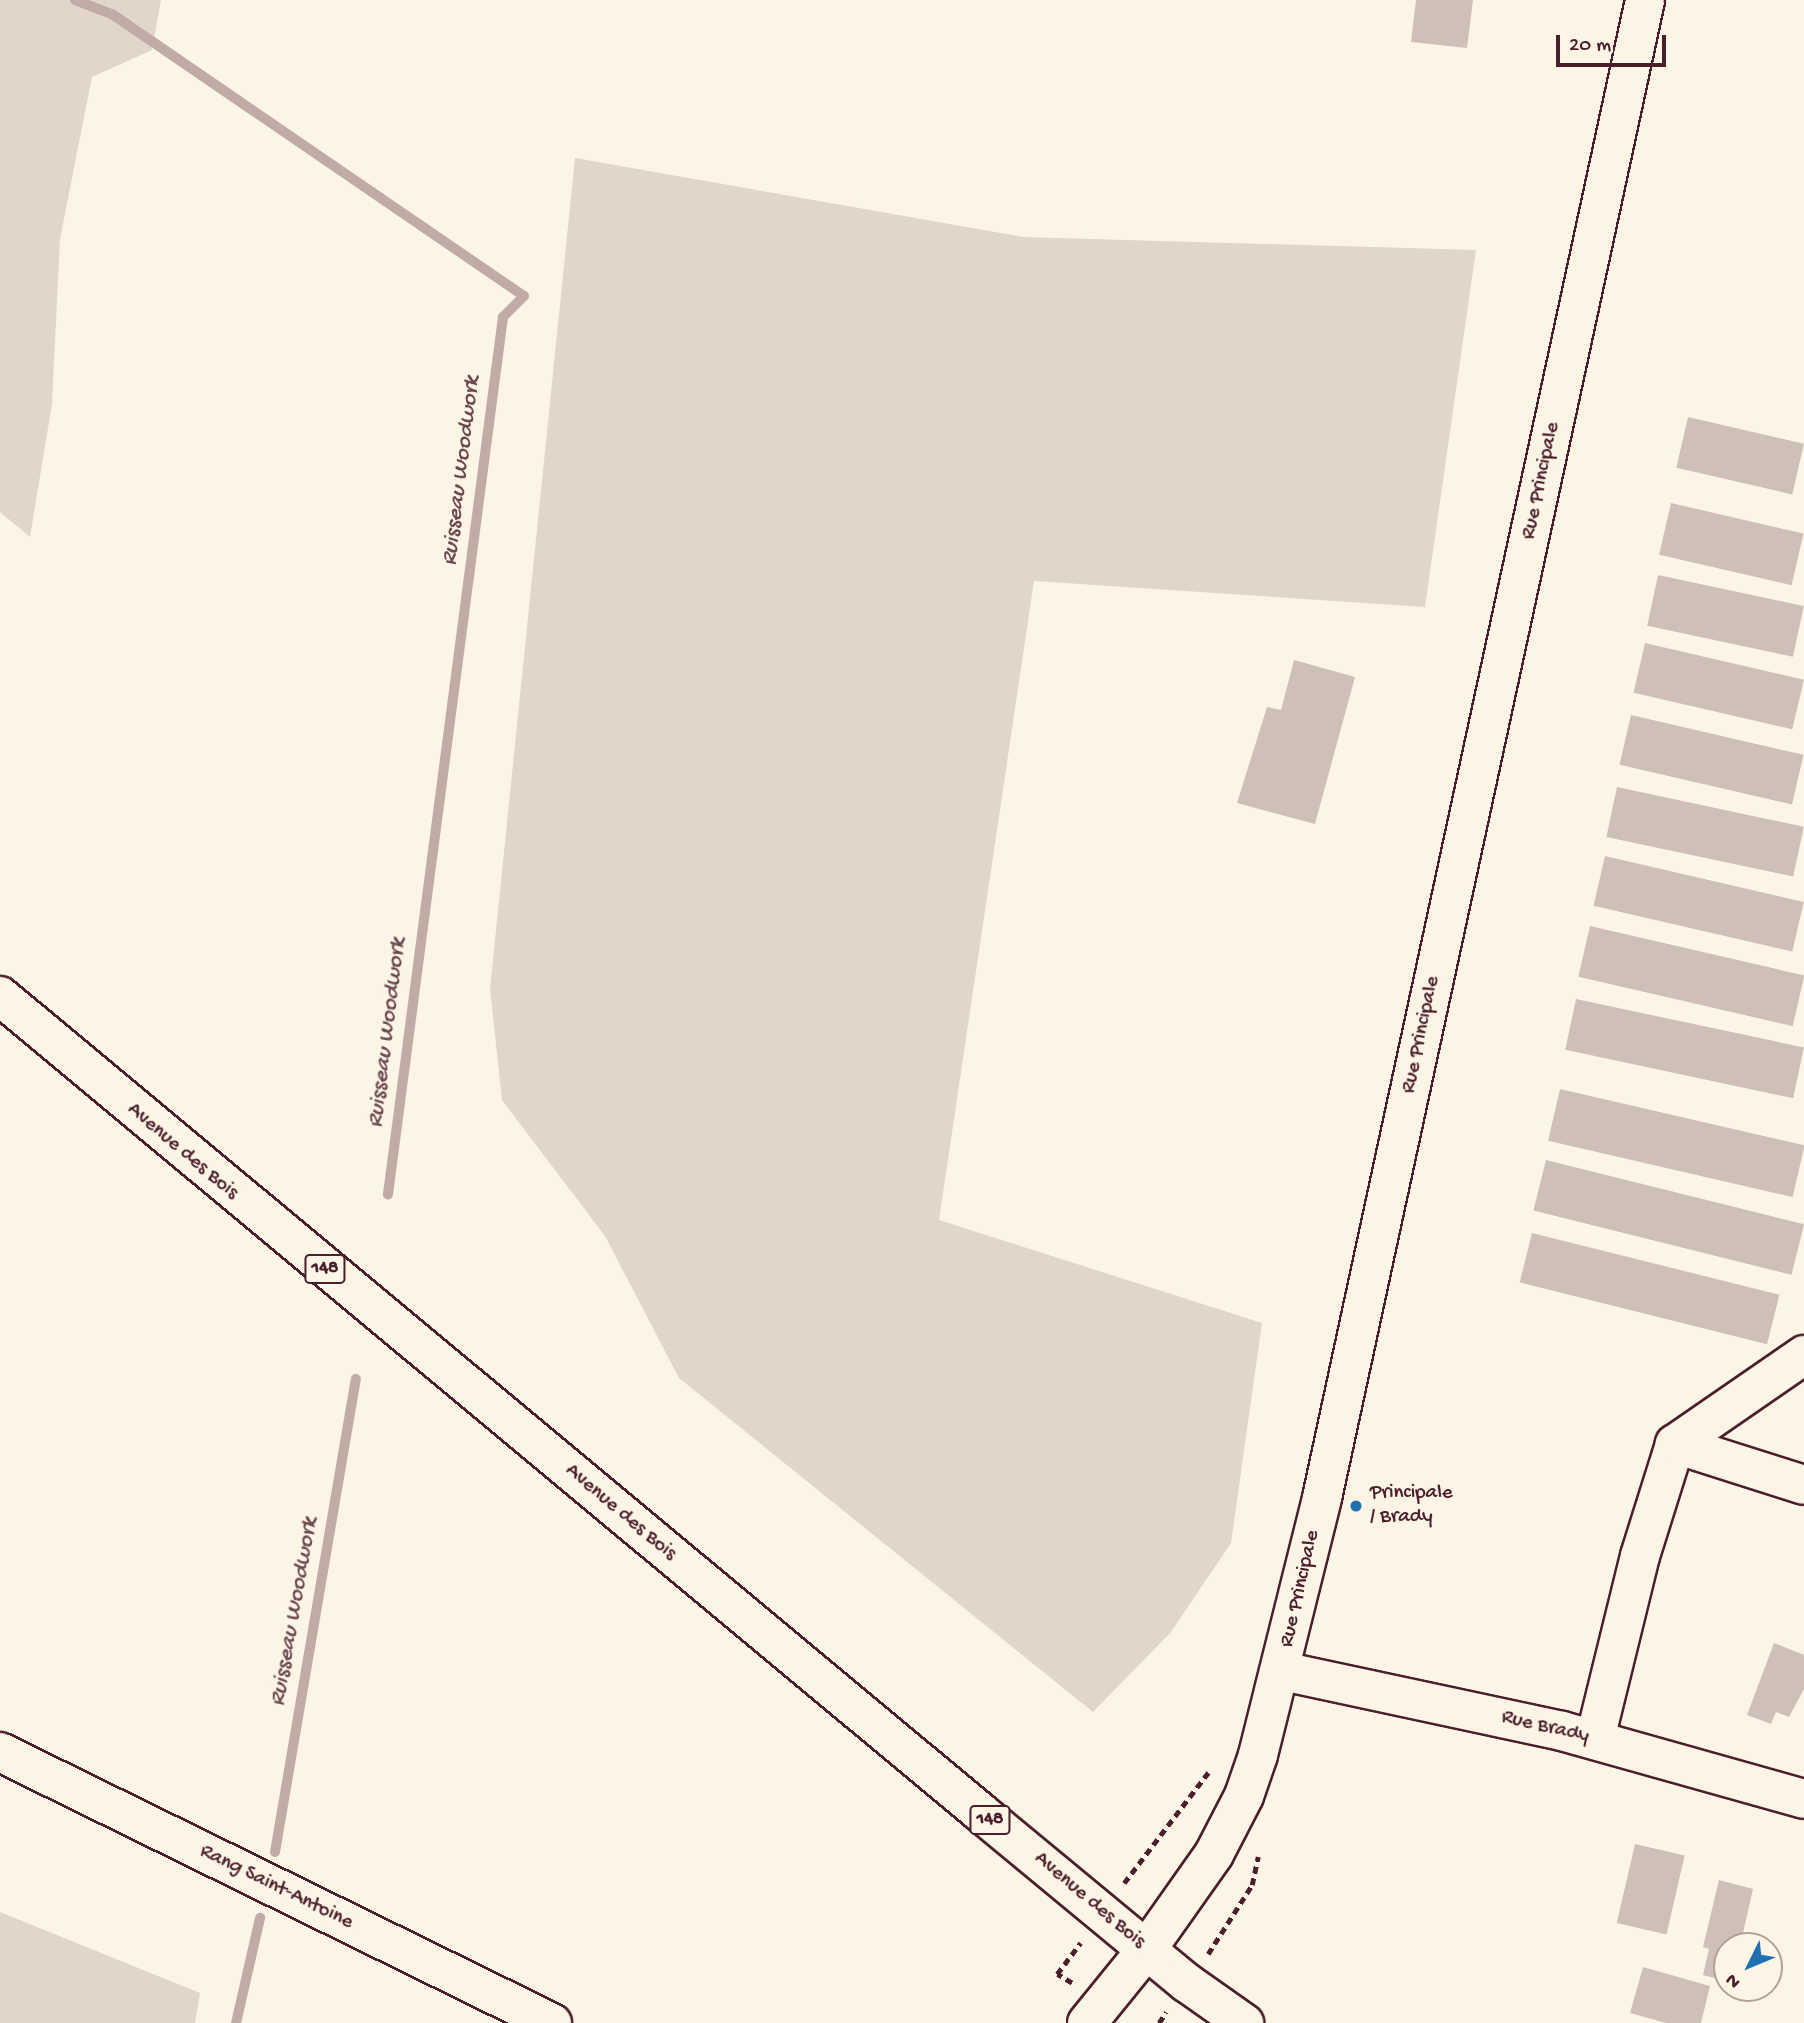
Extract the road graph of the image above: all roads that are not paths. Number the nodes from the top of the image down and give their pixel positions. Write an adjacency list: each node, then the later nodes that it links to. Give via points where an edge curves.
1 (1646, 0): 6 (street, Rue Principale)
2 (0, 996): 10 (street, Avenue des Bois / 148)
3 (1804, 1356): 4 (street)
4 (1675, 1444): 5 (street); 7 (street, via 1640,1556)
5 (1804, 1485)
6 (1282, 1671): 7 (street, Rue Brady); 10 (street, Rue Principale, via 1251,1778 1233,1821)
7 (1595, 1739): 9 (street, Rue Brady)
8 (0, 1752): 11 (street, Rang Saint-Antoine)
9 (1804, 1799)
10 (1147, 1949): 12 (street, Rue Principale); 13 (street, Avenue des Bois / 148)
11 (552, 2023)
12 (1087, 2023)
13 (1244, 2023)

